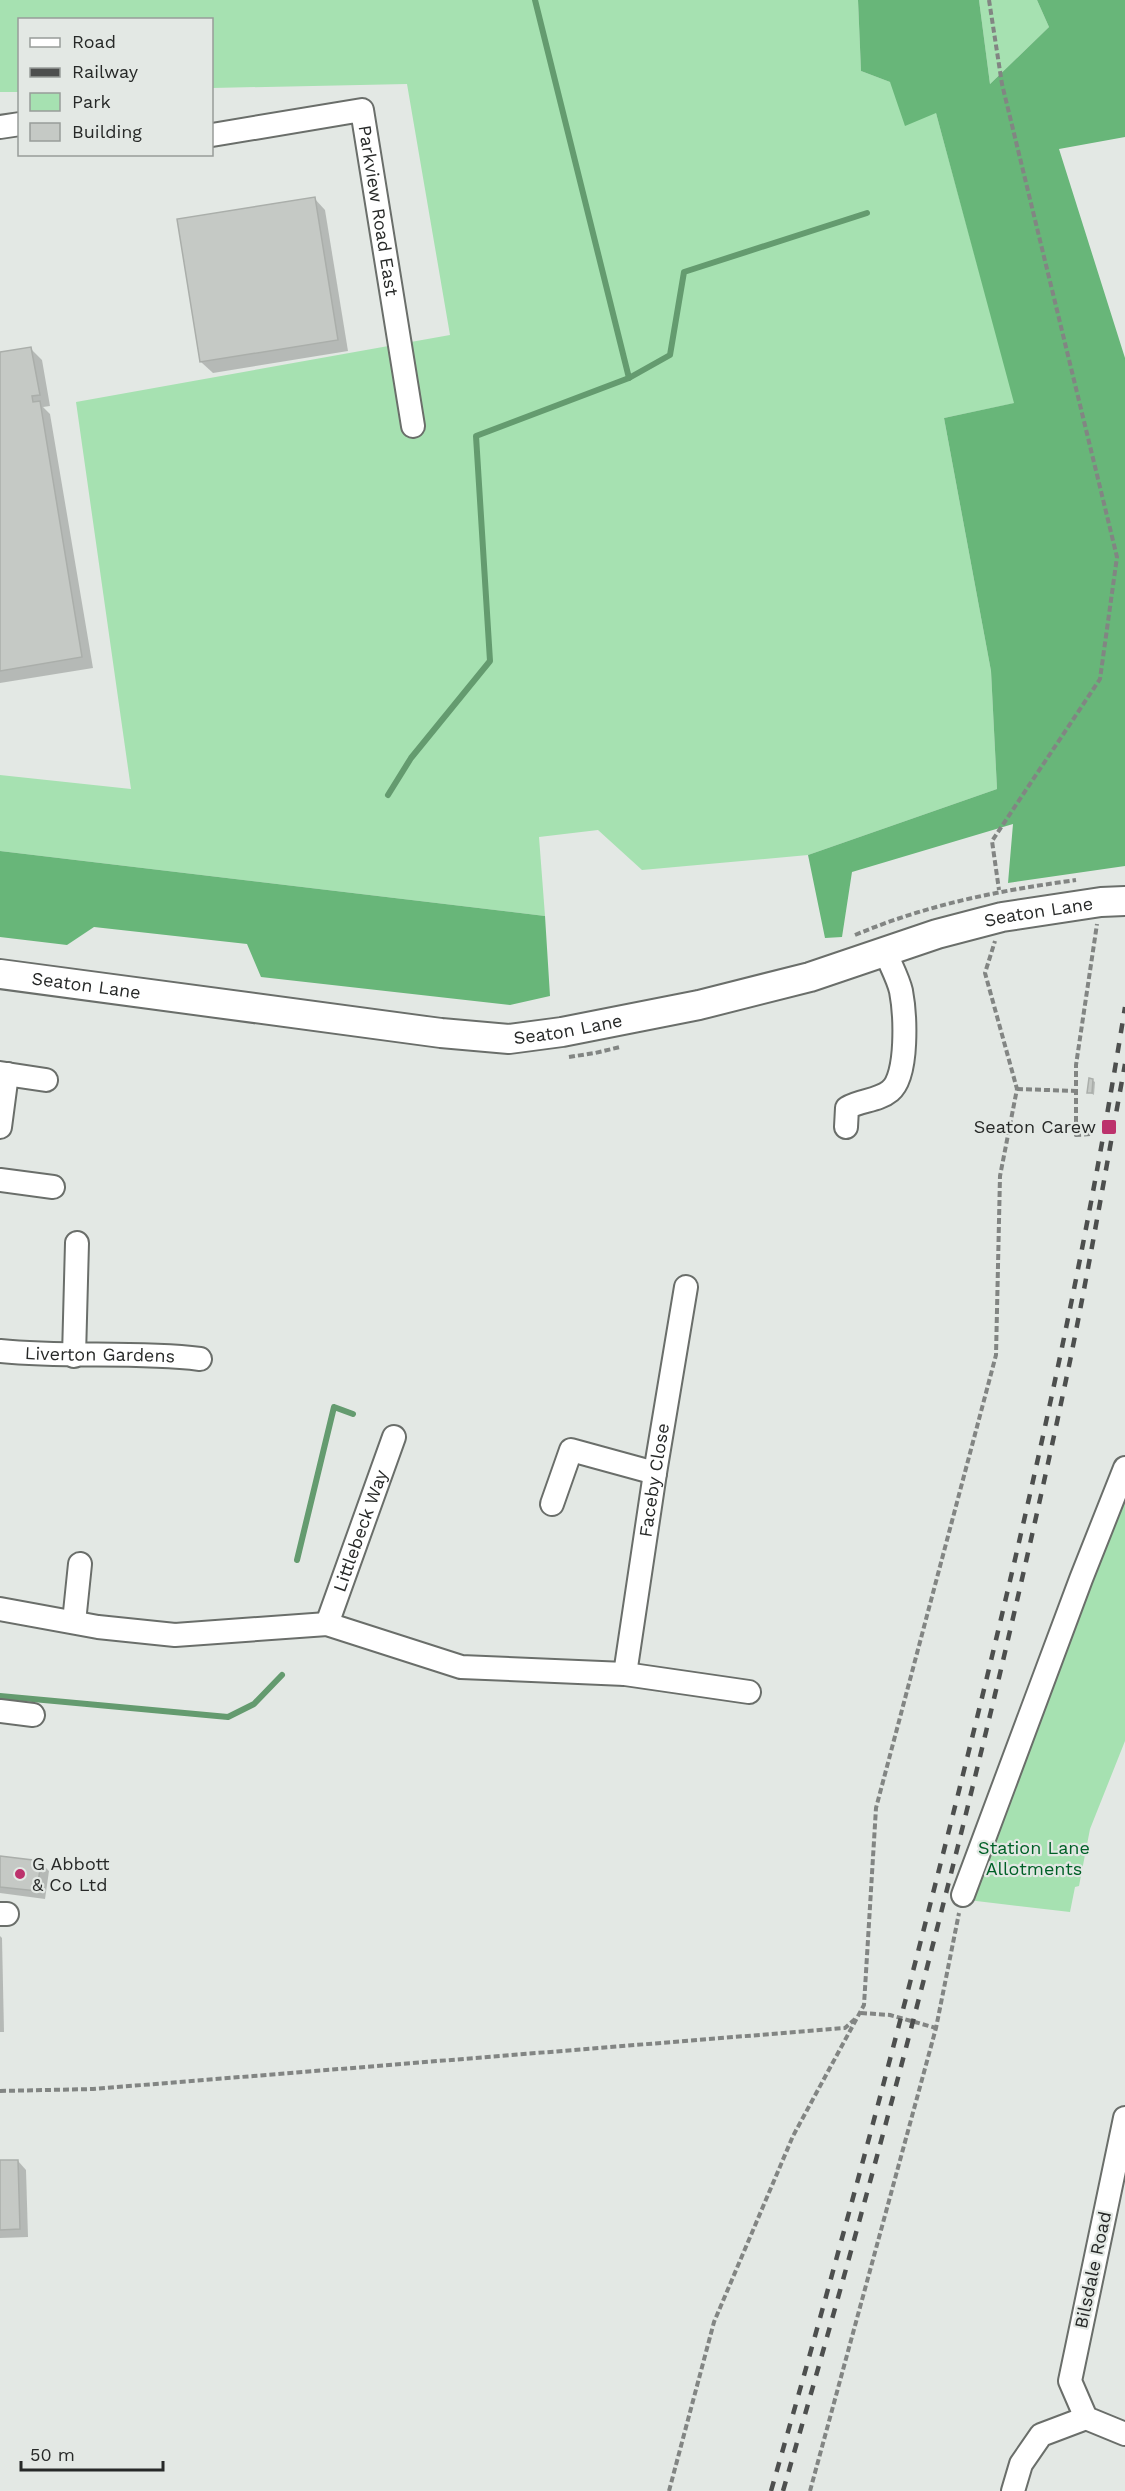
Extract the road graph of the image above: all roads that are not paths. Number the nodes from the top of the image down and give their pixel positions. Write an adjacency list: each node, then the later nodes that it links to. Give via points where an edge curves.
1 (18, 124): 2 (street)
2 (0, 127)
3 (213, 135): 4 (street, Parkview Road East, via 362,110)
4 (413, 426)
5 (1125, 901): 6 (main road, Seaton Lane, via 1002,916)
6 (885, 951): 7 (main road, Seaton Lane, via 810,976 699,1005 542,1036 508,1039); 11 (street, via 900,989 903,1011 899,1077 891,1091 847,1108)
7 (0, 974)
8 (4, 1074): 9 (street); 10 (street)
9 (46, 1080)
10 (0, 1127)
11 (846, 1127)
12 (0, 1180): 13 (street)
13 (53, 1187)
14 (77, 1242): 17 (street)
15 (686, 1287): 21 (street, Faceby Close)
16 (0, 1351): 17 (street, Liverton Gardens)
17 (74, 1356): 18 (street, Liverton Gardens)
18 (200, 1359)
19 (394, 1437): 26 (street, Littlebeck Way)
20 (1125, 1468): 31 (street)
21 (655, 1473): 22 (street, via 571,1450); 27 (street, Faceby Close)
22 (552, 1504)
23 (80, 1564): 25 (street)
24 (0, 1609): 25 (street)
25 (74, 1622): 26 (street, via 175,1635)
26 (327, 1624): 27 (street, via 461,1667)
27 (625, 1674): 28 (street)
28 (748, 1692)
29 (0, 1711): 30 (street)
30 (33, 1715)
31 (963, 1894)
32 (1125, 2118): 33 (street, Bilsdale Road, via 1070,2381)
33 (1086, 2418): 34 (street); 35 (street, via 1041,2435 1021,2464)
34 (1125, 2434)
35 (1013, 2491)

